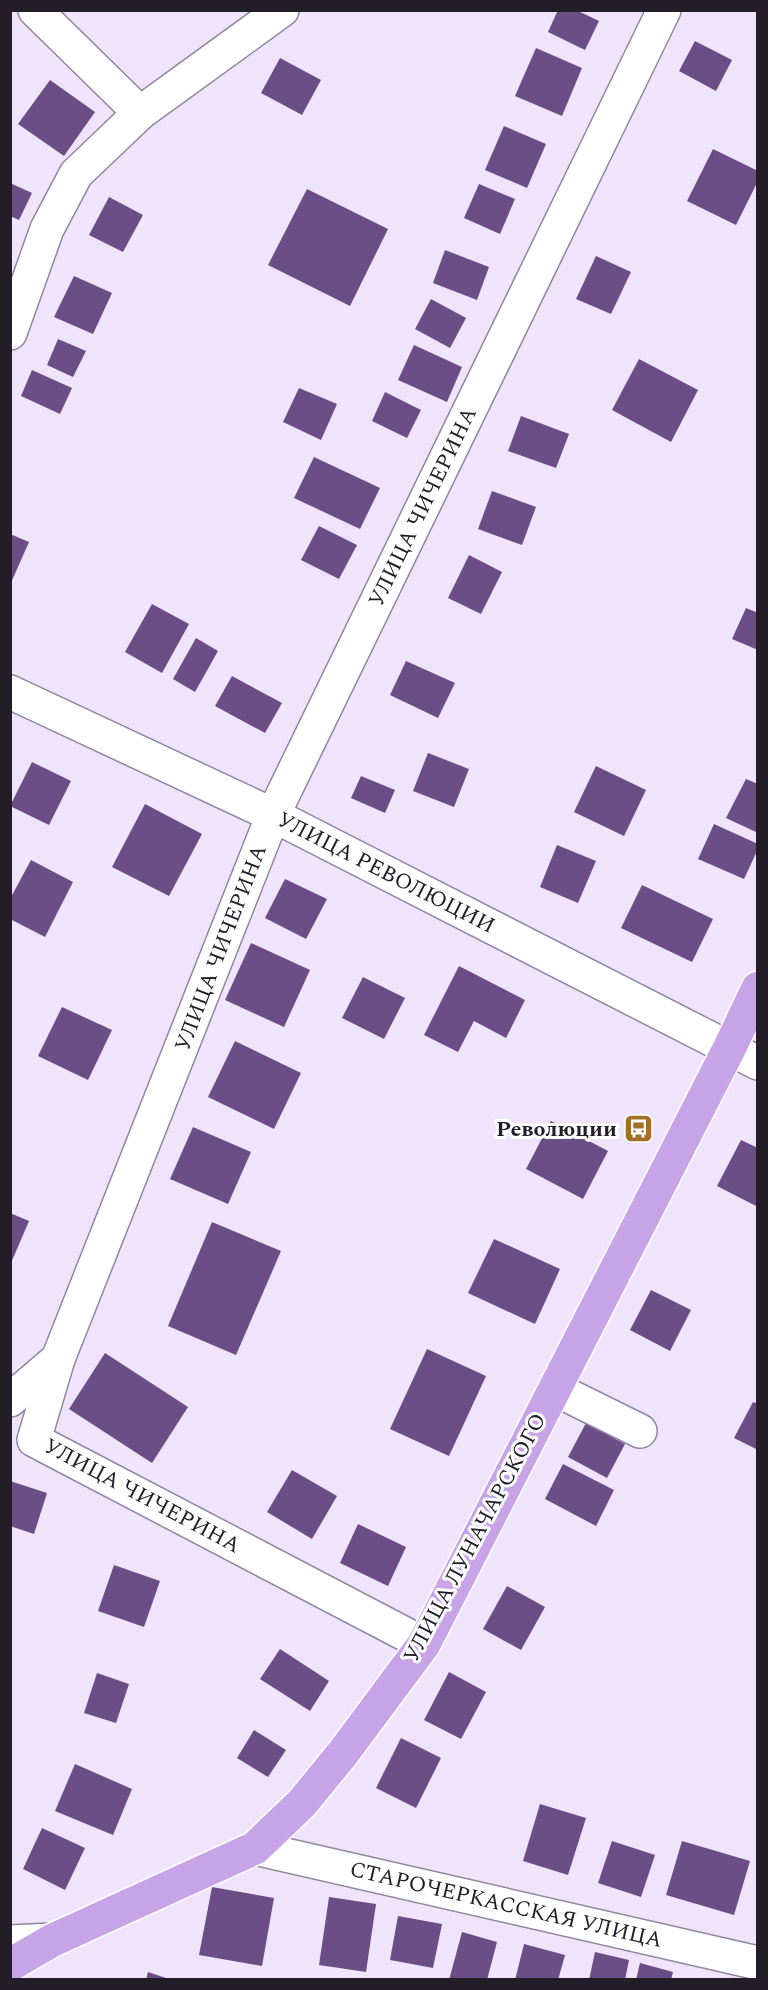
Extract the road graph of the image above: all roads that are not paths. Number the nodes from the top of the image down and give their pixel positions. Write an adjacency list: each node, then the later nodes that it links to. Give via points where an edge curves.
1 (35, 10): 4 (street)
2 (282, 10): 4 (street)
3 (664, 10): 7 (street, УЛИЦА ЧИЧЕРИНА)
4 (140, 113): 5 (street, via 76,174 46,229)
5 (10, 333)
6 (10, 692): 7 (street, УЛИЦА РЕВОЛЮЦИИ)
7 (273, 815): 9 (street, УЛИЦА РЕВОЛЮЦИИ); 10 (street, УЛИЦА ЧИЧЕРИНА)
8 (758, 988): 9 (main road, УЛИЦА ЛУНАЧАРСКОГО)
9 (744, 1055): 12 (main road, УЛИЦА ЛУНАЧАРСКОГО)
10 (58, 1359): 11 (street, via 21,1374); 13 (street); 15 (street, УЛИЦА ЧИЧЕРИНА, via 34,1440)
11 (10, 1371)
12 (555, 1389): 14 (street); 15 (main road, УЛИЦА ЛУНАЧАРСКОГО)
13 (10, 1401)
14 (640, 1431)
15 (424, 1644): 16 (main road, УЛИЦА ЛУНАЧАРСКОГО, via 302,1803)
16 (255, 1848): 17 (main road, УЛИЦА ЛУНАЧАРСКОГО); 19 (street, СТАРОЧЕРКАССКАЯ УЛИЦА)
17 (53, 1940): 18 (street); 20 (main road, УЛИЦА ЛУНАЧАРСКОГО)
18 (10, 1942)
19 (758, 1963)
20 (10, 1965)

